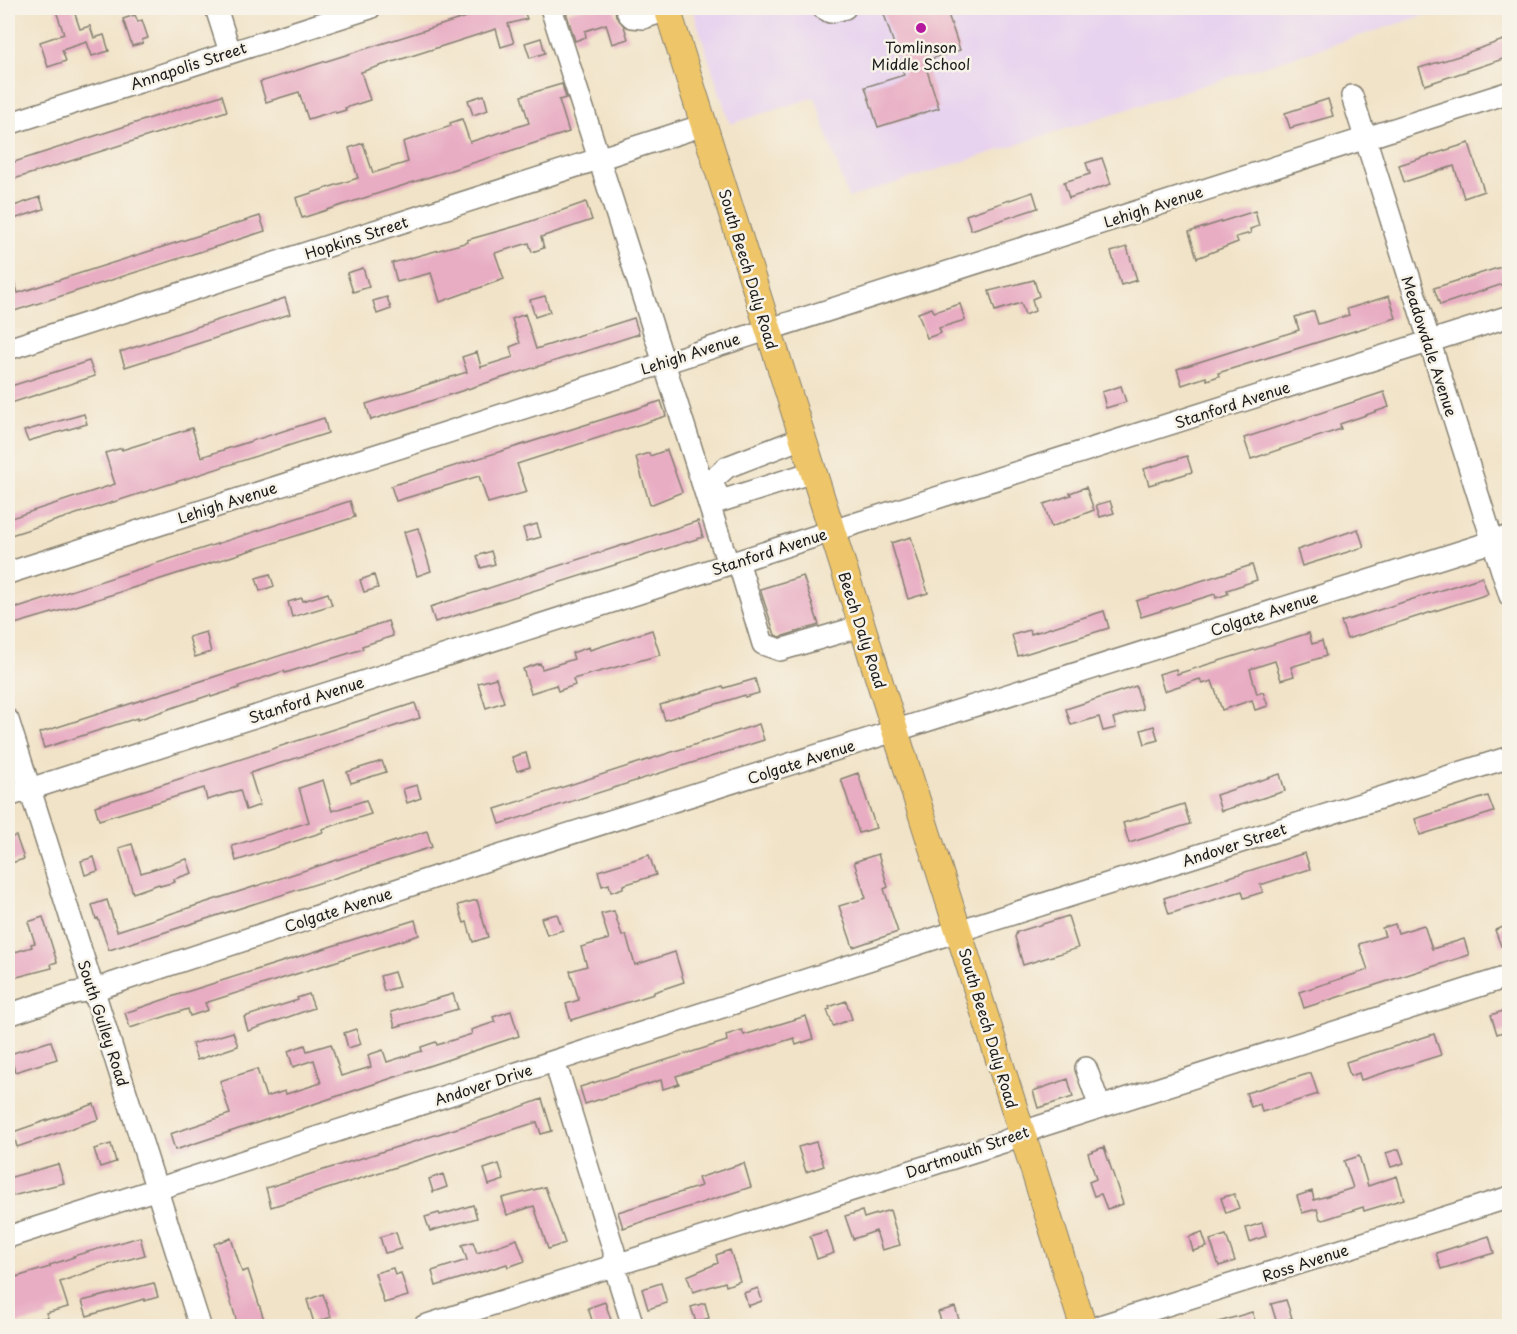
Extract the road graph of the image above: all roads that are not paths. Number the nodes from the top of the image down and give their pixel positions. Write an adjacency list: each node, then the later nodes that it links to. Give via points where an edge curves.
1 (216, 8): 8 (street)
2 (370, 8): 8 (street, Annapolis Street)
3 (551, 8): 14 (street)
4 (627, 8): 7 (street, via 632,17 643,18)
5 (823, 8): 6 (street, via 830,12)
6 (845, 8)
7 (667, 9): 12 (main road, South Beech Daly Road)
8 (230, 52): 11 (street, Annapolis Street)
9 (1509, 92): 13 (street, Lehigh Avenue)
10 (1352, 96): 13 (street, Meadowdale Avenue)
11 (8, 124)
12 (704, 125): 14 (street, Hopkins Street); 16 (main road, South Beech Daly Road)
13 (1365, 138): 16 (street, Lehigh Avenue); 17 (street, Meadowdale Avenue)
14 (600, 159): 18 (street, Hopkins Street); 19 (street)
15 (1509, 316): 17 (street, Stanford Avenue)
16 (768, 328): 19 (street, Lehigh Avenue); 20 (main road, South Beech Daly Road)
17 (1429, 342): 22 (street, Stanford Avenue); 23 (street, Meadowdale Avenue)
18 (8, 349)
19 (663, 362): 24 (street); 25 (street, Lehigh Avenue)
20 (802, 438): 21 (main road, South Beech Daly Road); 21 (street, via 727,467 711,481 722,501)
21 (813, 471): 22 (main road, South Beech Daly Road)
22 (832, 531): 24 (street, Stanford Avenue); 27 (main road, Beech Daly Road)
23 (1501, 538): 26 (street, Meadowdale Avenue); 29 (street, Colgate Avenue)
24 (733, 562): 27 (street, via 763,644 780,650); 31 (street, Stanford Avenue)
25 (8, 573)
26 (1509, 596)
27 (862, 626): 29 (main road, Beech Daly Road)
28 (8, 720): 31 (street, South Gulley Road)
29 (895, 730): 33 (main road, South Beech Daly Road); 35 (street, Colgate Avenue)
30 (1509, 757): 33 (street, Andover Street)
31 (29, 788): 32 (street, Stanford Avenue); 35 (street, South Gulley Road)
32 (8, 796)
33 (958, 931): 40 (main road, South Beech Daly Road); 41 (street, Andover Drive)
34 (1509, 976): 39 (street, Dartmouth Street)
35 (93, 990): 36 (street, Colgate Avenue); 41 (street, South Gulley Road)
36 (8, 1015)
37 (1086, 1068): 39 (street)
38 (559, 1075): 44 (street, via 614,1251)
39 (1100, 1107): 40 (street, Dartmouth Street)
40 (1023, 1134): 44 (street, Dartmouth Street); 48 (main road, South Beech Daly Road)
41 (156, 1189): 43 (street, Andover Drive); 45 (street, South Gulley Road)
42 (1509, 1197): 49 (street, Ross Avenue)
43 (8, 1237)
44 (614, 1265): 46 (street, Dartmouth Street); 47 (street)
45 (200, 1326)
46 (424, 1326)
47 (633, 1326)
48 (1083, 1326)
49 (1100, 1326)

